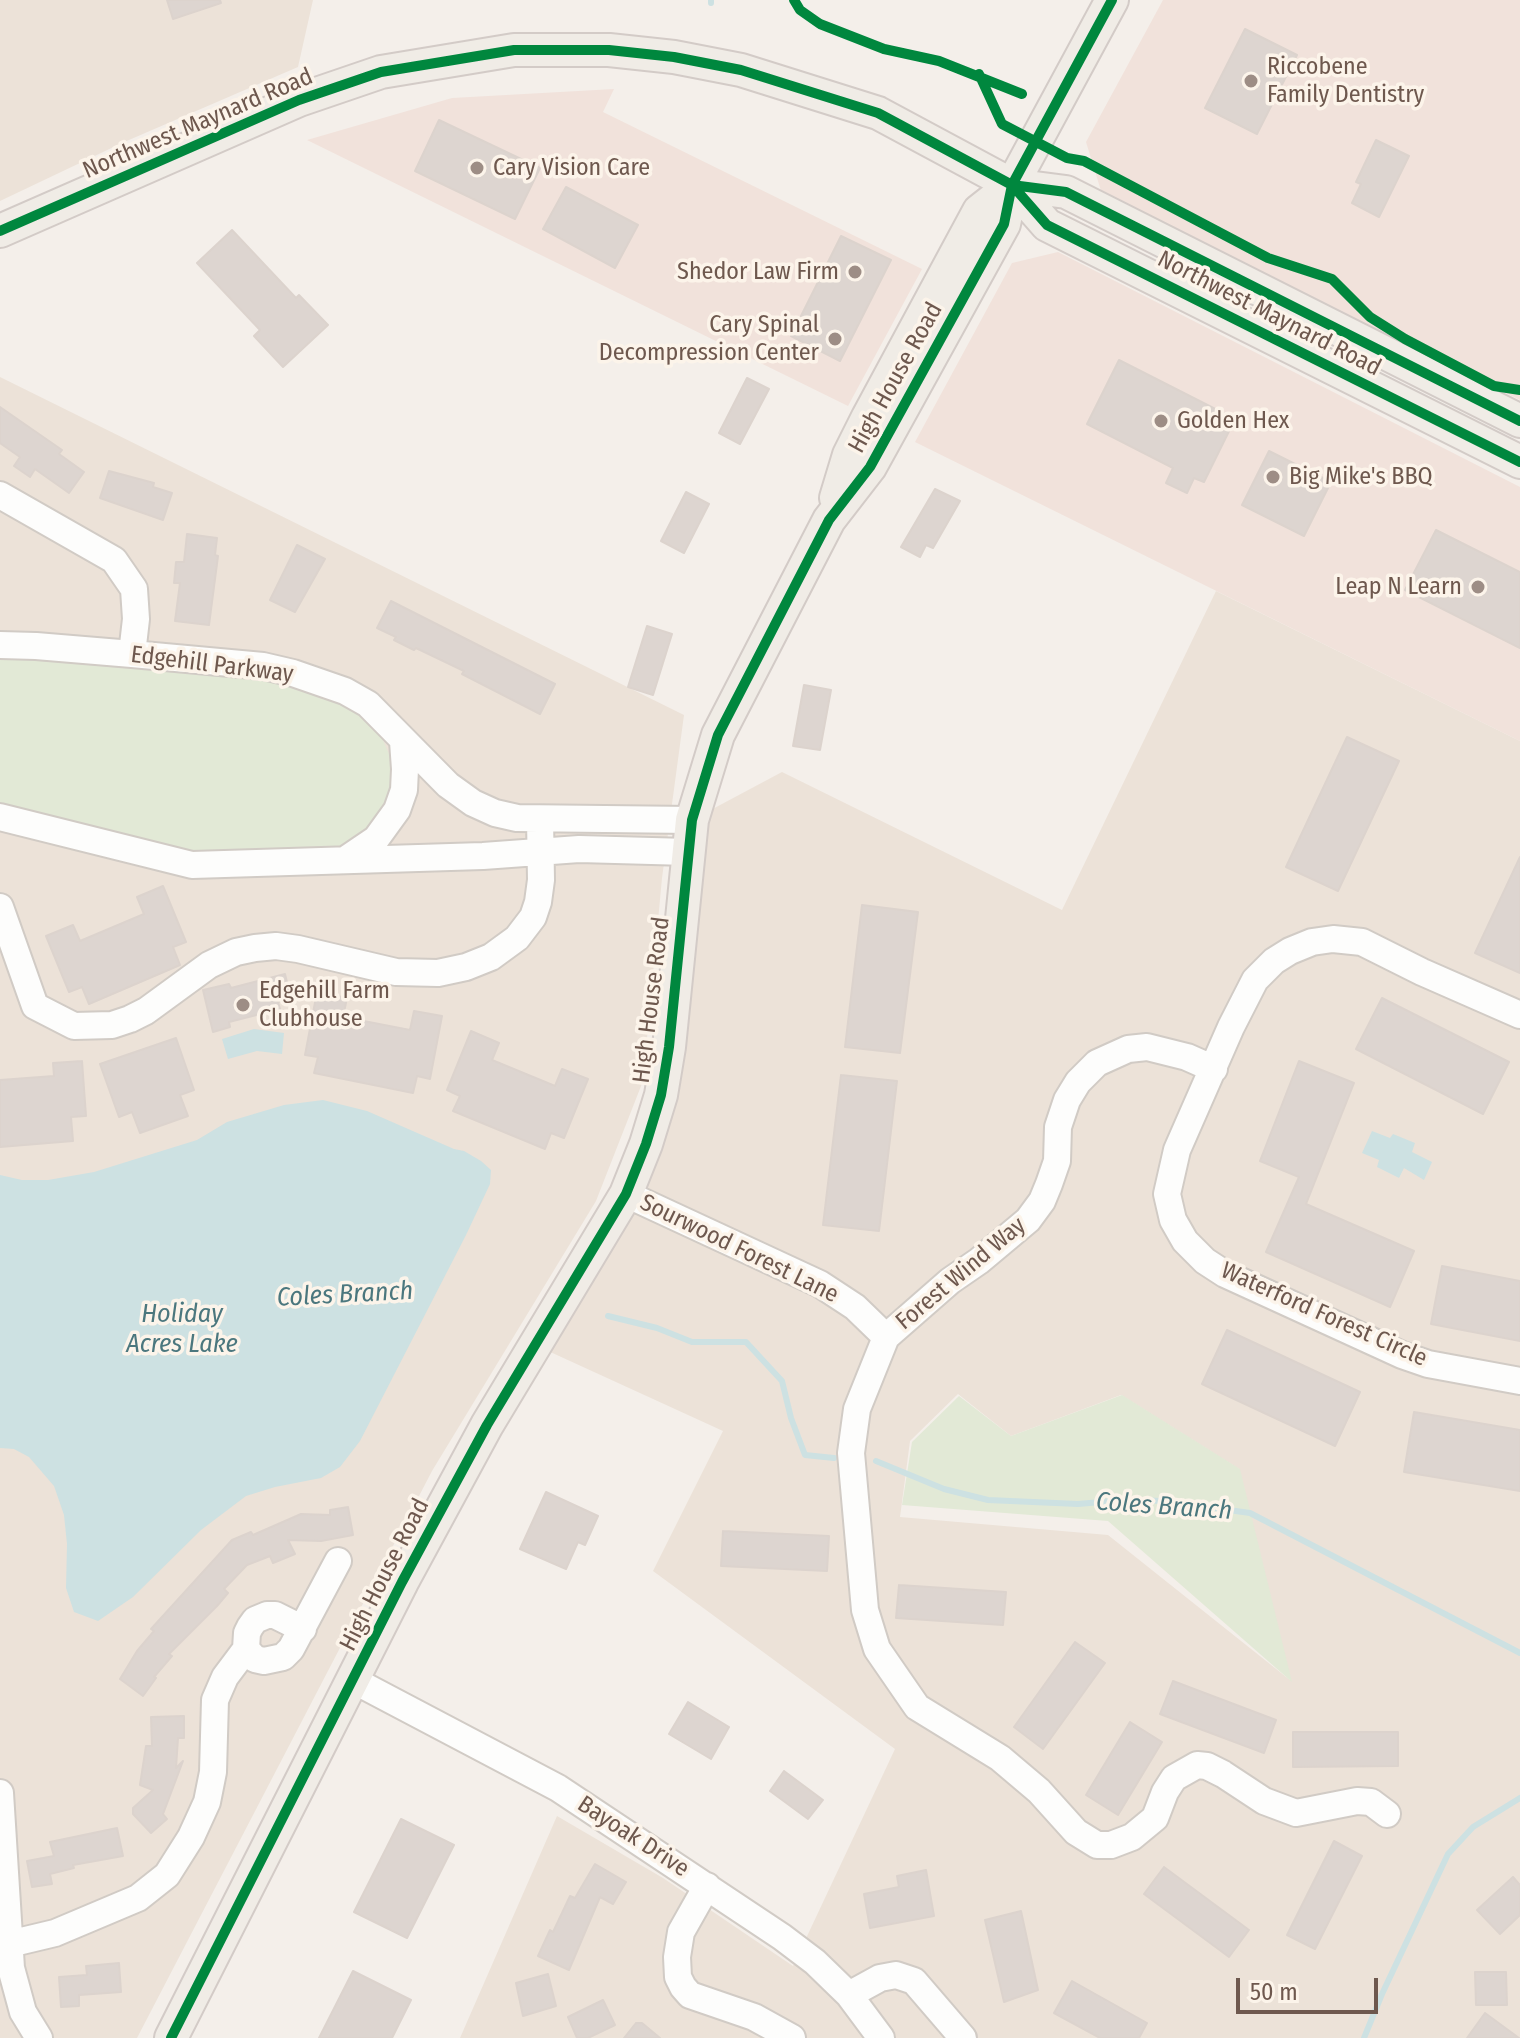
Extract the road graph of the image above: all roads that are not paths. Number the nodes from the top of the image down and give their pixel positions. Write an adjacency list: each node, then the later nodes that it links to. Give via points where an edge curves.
1 (1112, 0): 2 (main road, High House Road)
2 (1012, 185): 3 (main road, Northwest Maynard Road, via 878,113 741,70 609,50 514,50 381,72 299,100); 4 (main road, Northwest Maynard Road, via 1066,192); 5 (main road, Northwest Maynard Road, via 1047,225); 12 (main road, High House Road, via 1004,224 870,467 829,520 718,735)
3 (0, 231)
4 (1520, 421)
5 (1520, 462)
6 (0, 495): 8 (street, via 114,560 134,589)
7 (0, 645): 8 (street, Edgehill Parkway)
8 (132, 654): 9 (street, Edgehill Parkway, via 263,666 323,682 368,704)
9 (403, 741): 11 (street, Edgehill Parkway, via 473,803 495,813); 15 (street, via 404,790 397,810 376,839)
10 (0, 817): 15 (street, via 192,865)
11 (540, 819): 12 (street, Edgehill Parkway); 13 (street)
12 (692, 820): 14 (main road, High House Road)
13 (541, 852): 14 (street); 15 (street); 16 (street, via 533,917 517,938 491,957 438,973 396,972 298,949 255,948 209,965 146,1011 112,1025 74,1026 35,1006)
14 (688, 852): 19 (main road, High House Road, via 661,1095)
15 (345, 860)
16 (0, 907)
17 (1520, 1015): 18 (street, Waterford Forest Circle, via 1362,942 1312,942 1274,961 1255,980)
18 (1214, 1069): 20 (street, Forest Wind Way, via 1147,1047 1097,1063 1067,1100 1058,1127 1057,1161 1042,1201 1028,1220); 21 (street, Waterford Forest Circle, via 1170,1176 1167,1194 1173,1220 1185,1241 1225,1274 1402,1355)
19 (626, 1194): 20 (street, Sourwood Forest Lane, via 820,1284); 25 (main road, High House Road, via 487,1425)
20 (886, 1337): 27 (street, via 857,1409 851,1453 854,1506 871,1630 877,1649 917,1707 1000,1758 1076,1832 1097,1845 1132,1837 1155,1818 1174,1778 1197,1765 1296,1813 1357,1801 1371,1802)
21 (1520, 1381)
22 (338, 1561): 23 (street)
23 (303, 1629): 24 (street, via 283,1657 264,1661); 24 (street, via 275,1615 261,1616 247,1633)
24 (246, 1649): 29 (street, via 215,1700 207,1802 167,1875 138,1898 55,1933)
25 (353, 1680): 28 (street, Bayoak Drive, via 558,1788); 32 (main road, High House Road)
26 (0, 1793): 29 (street)
27 (1387, 1814)
28 (707, 1886): 30 (street, Bayoak Drive, via 815,1962); 33 (street, via 681,1932 677,1967 683,1987 690,1995 754,2017)
29 (9, 1944): 31 (street, via 19,1999)
30 (849, 1995): 34 (street, Bayoak Drive); 35 (street, via 880,1978 896,1975 914,1981)
31 (39, 2038)
32 (171, 2038)
33 (792, 2038)
34 (881, 2038)
35 (963, 2038)

